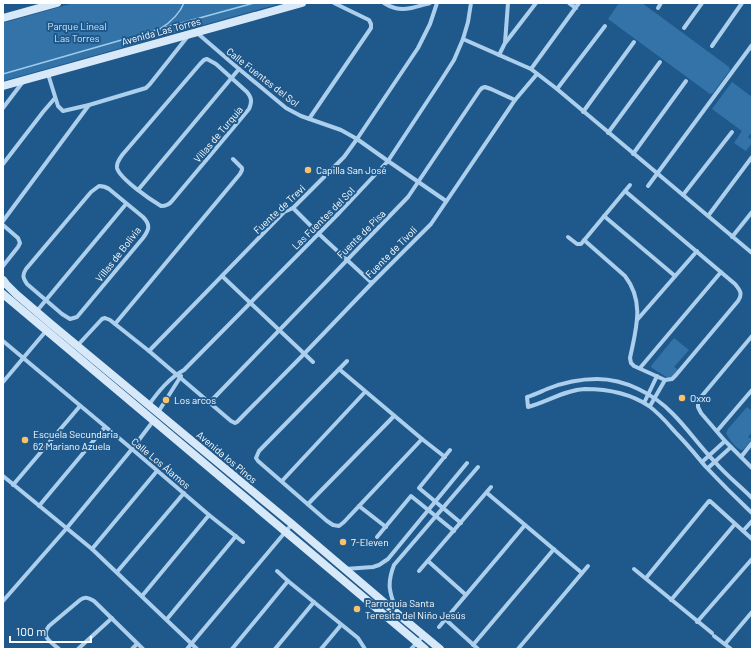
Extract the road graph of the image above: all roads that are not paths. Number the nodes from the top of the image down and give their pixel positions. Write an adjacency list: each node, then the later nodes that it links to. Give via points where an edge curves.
1 (57, 3): 17 (street)
2 (302, 3): 20 (street, Avenida Las Torres)
3 (334, 3): 42 (street, via 369,20 371,28)
4 (384, 3): 5 (street, via 402,9)
5 (430, 3)
6 (437, 3): 45 (street, Fuente de Trevi, via 418,48)
7 (471, 3): 21 (street, Las Fuentes del Sol)
8 (508, 3): 23 (street)
9 (536, 3): 23 (street)
10 (569, 3): 15 (street)
11 (579, 3): 15 (street)
12 (661, 3): 16 (street)
13 (702, 3): 19 (street)
14 (742, 3): 25 (street)
15 (576, 8): 29 (street)
16 (658, 8)
17 (3, 18)
18 (605, 26): 36 (street)
19 (684, 28)
20 (193, 33): 28 (street, Calle Fuentes del Sol); 30 (street, Avenida Las Torres); 39 (street, via 146,88)
21 (463, 39): 26 (street); 49 (street, Las Fuentes del Sol, via 454,60)
22 (634, 42): 41 (street)
23 (505, 43): 26 (street)
24 (752, 45): 51 (street)
25 (712, 46)
26 (499, 55): 29 (street)
27 (660, 62): 44 (street)
28 (238, 69): 32 (street); 42 (street, Calle Fuentes del Sol, via 286,108)
29 (531, 70): 31 (street)
30 (48, 74): 33 (street, Avenida Las Torres); 37 (street)
31 (537, 74): 36 (street); 38 (street, Fuente de Tívoli)
32 (232, 77): 55 (street); 55 (street, Villas de Turquía, via 250,96 252,104 249,109 169,205 161,206); 55 (street, Villas de Turquía, via 211,60 204,60 123,154 117,168)
33 (24, 80): 35 (street, Avenida Las Torres); 40 (street)
34 (686, 80): 46 (street)
35 (3, 86)
36 (557, 89): 41 (street)
37 (55, 98): 39 (street, via 63,111); 50 (street)
38 (515, 100): 52 (street, Fuente de Pisa, via 491,89 482,88); 58 (street, Fuente de Tívoli)
39 (89, 105): 64 (street)
40 (3, 108)
41 (583, 112): 44 (street)
42 (309, 119): 45 (street, Calle Fuentes del Sol, via 341,130)
43 (732, 132): 57 (street)
44 (608, 133): 46 (street)
45 (357, 139): 49 (street, Calle Fuentes del Sol); 60 (street, Fuente de Trevi, via 344,157)
46 (633, 154): 51 (street)
47 (752, 157): 63 (street)
48 (233, 159): 84 (street, via 241,166 240,174)
49 (388, 161): 52 (street, Calle Fuentes del Sol); 66 (street, Las Fuentes del Sol)
50 (3, 164)
51 (656, 173): 54 (street); 57 (street)
52 (418, 182): 58 (street, Calle Fuentes del Sol); 72 (street, Fuente de Pisa, via 408,197)
53 (630, 185): 56 (street)
54 (648, 186)
55 (138, 190)
56 (625, 191): 62 (street); 70 (street)
57 (683, 195): 63 (street)
58 (446, 201): 78 (street, Fuente de Tívoli, via 431,224)
59 (126, 204): 80 (street); 80 (street, Villas de Bolivia, via 106,187 99,186 91,192 24,273 23,279 27,284); 80 (street, Villas de Bolivia, via 147,222 147,233 143,238 74,319 67,318)
60 (293, 208): 66 (street); 75 (street, Fuente de Trevi, via 284,212)
61 (752, 212): 67 (street)
62 (604, 216): 69 (street); 76 (street)
63 (708, 216): 67 (street)
64 (3, 221)
65 (3, 225): 73 (street, via 20,243)
66 (319, 234): 72 (street); 81 (street, Las Fuentes del Sol)
67 (732, 237): 71 (street)
68 (568, 238): 69 (street, via 579,244)
69 (584, 240): 83 (street, via 630,283 635,297)
70 (697, 251): 74 (street); 76 (street)
71 (752, 253)
72 (347, 260): 78 (street); 86 (street, Fuente de Pisa)
73 (3, 266)
74 (721, 272): 95 (street); 101 (street, via 735,284 741,297 676,375)
75 (222, 276): 81 (street); 90 (street, Fuente de Trevi)
76 (675, 276): 83 (street)
77 (3, 280): 82 (street, Avenida los Pinos)
78 (372, 283): 91 (street, Fuente de Tívoli)
79 (3, 294): 82 (street, Avenida los Pinos)
80 (46, 300): 82 (street)
81 (250, 302): 86 (street); 97 (street, Las Fuentes del Sol)
82 (34, 315): 85 (street, Avenida los Pinos)
83 (637, 321): 95 (street, via 630,361)
84 (115, 324): 89 (street, via 105,318 102,319); 90 (street)
85 (49, 327): 89 (street, Avenida los Pinos); 92 (street); 112 (street, Avenida los Pinos)
86 (278, 330): 91 (street); 107 (street, Fuente de Pisa)
87 (752, 336): 117 (street, via 698,403 700,410)
88 (3, 341): 92 (street, Calle Los Álamos)
89 (77, 346): 110 (street, Avenida los Pinos)
90 (149, 351): 98 (street)
91 (304, 354): 94 (street); 107 (street, Fuente de Tívoli, via 239,421 235,423 227,418)
92 (23, 358): 102 (street); 109 (street, Calle Los Álamos)
93 (347, 361): 96 (street)
94 (313, 362)
95 (640, 368): 99 (street)
96 (339, 369): 104 (street); 137 (street, via 256,456 258,461)
97 (184, 370): 98 (street, Las Fuentes del Sol); 100 (street, Las Fuentes del Sol)
98 (176, 374): 100 (street); 110 (street, Las Fuentes del Sol)
99 (657, 376): 101 (street); 105 (street)
100 (180, 378): 107 (street); 113 (street, Las Fuentes del Sol)
101 (665, 380): 106 (street)
102 (3, 382)
103 (752, 390): 117 (street)
104 (365, 392): 114 (street); 137 (street)
105 (648, 395): 106 (street); 108 (street); 108 (street, via 623,383 596,379 565,383 527,398 528,407 585,389 616,393)
106 (654, 398): 111 (street); 124 (street, via 673,413)
107 (210, 402)
108 (644, 403): 111 (street)
109 (80, 406): 116 (street, Calle Los Álamos); 138 (street)
110 (149, 406): 112 (street, Las Fuentes del Sol); 113 (street, Avenida los Pinos)
111 (650, 406): 127 (street)
112 (144, 413): 115 (street, Avenida los Pinos)
113 (158, 413): 115 (street, Las Fuentes del Sol); 133 (street, Avenida los Pinos)
114 (394, 416): 118 (street); 144 (street)
115 (153, 421): 122 (street, Las Fuentes del Sol); 136 (street, Avenida los Pinos)
116 (105, 427): 122 (street, Calle Los Álamos); 145 (street)
117 (717, 431): 119 (street)
118 (422, 439): 126 (street); 146 (street)
119 (725, 441): 121 (street); 124 (street)
120 (752, 443): 125 (street)
121 (731, 447): 125 (street); 128 (street)
122 (132, 449): 134 (street, Calle Los Álamos); 158 (street, Las Fuentes del Sol)
123 (450, 450): 126 (street)
124 (709, 456): 127 (street); 128 (street)
125 (741, 456): 132 (street)
126 (445, 457): 143 (street, via 419,488)
127 (702, 462): 131 (street)
128 (714, 462): 131 (street); 142 (street)
129 (468, 463): 143 (street)
130 (478, 467): 147 (street)
131 (708, 468): 149 (street)
132 (752, 468)
133 (226, 470): 136 (street); 154 (street, Avenida los Pinos)
134 (157, 471): 140 (street, Calle Los Álamos); 167 (street)
135 (3, 476): 138 (street)
136 (220, 476): 161 (street, Avenida los Pinos)
137 (282, 481): 144 (street)
138 (13, 485): 145 (street)
139 (491, 487): 141 (street)
140 (184, 493): 150 (street, Calle Los Álamos); 177 (street)
141 (487, 493): 153 (street); 156 (street)
142 (752, 498)
143 (436, 502): 147 (street); 148 (street)
144 (308, 504): 146 (street, via 333,525 338,526)
145 (39, 506): 158 (street)
146 (359, 506): 157 (street)
147 (443, 508): 151 (street); 153 (street)
148 (429, 510): 151 (street); 157 (street, via 411,496); 169 (street)
149 (752, 513)
150 (209, 515): 162 (street, Calle Los Álamos); 182 (street)
151 (436, 516): 159 (street); 171 (street)
152 (752, 521): 160 (street)
153 (460, 523): 159 (street)
154 (292, 524): 161 (street); 173 (street, Avenida los Pinos)
155 (735, 524): 160 (street); 179 (street, via 709,501); 183 (street)
156 (525, 525): 166 (street); 181 (street)
157 (386, 527): 163 (street)
158 (66, 529): 167 (street); 184 (street, Las Fuentes del Sol)
159 (454, 531): 170 (street)
160 (743, 531): 164 (street)
161 (286, 532): 196 (street, Avenida los Pinos); 198 (street)
162 (236, 536): 165 (street, Calle Los Álamos); 190 (street)
163 (377, 537)
164 (752, 538)
165 (243, 542)
166 (554, 549): 178 (street); 200 (street)
167 (92, 550): 177 (street)
168 (752, 558): 191 (street)
169 (388, 559): 171 (street); 173 (street, via 373,567)
170 (428, 561): 176 (street); 181 (street)
171 (394, 565): 187 (street, via 389,582 392,600)
172 (588, 566): 178 (street)
173 (345, 569): 187 (street, Avenida los Pinos)
174 (634, 569): 179 (street)
175 (278, 571): 180 (street)
176 (419, 571)
177 (117, 572): 182 (street)
178 (582, 573): 215 (street)
179 (646, 578): 183 (street)
180 (288, 581): 185 (street); 207 (street)
181 (466, 595): 189 (street)
182 (142, 596): 190 (street)
183 (671, 600): 191 (street)
184 (3, 601)
185 (314, 602): 192 (street); 208 (street)
186 (752, 612): 199 (street)
187 (399, 615): 194 (street, Avenida los Pinos)
188 (112, 618): 197 (street); 201 (street, via 94,601 83,598 46,630 46,636); 202 (street)
189 (445, 619): 193 (street); 200 (street)
190 (167, 620): 198 (street)
191 (697, 622): 199 (street)
192 (341, 625): 209 (street); 210 (street, via 358,638)
193 (439, 627)
194 (424, 635): 195 (street, Avenida los Pinos); 196 (street)
195 (431, 641): 212 (street); 213 (street, Avenida los Pinos)
196 (416, 642): 211 (street); 212 (street, Avenida los Pinos)
197 (137, 644): 203 (street); 204 (street)
198 (192, 644): 205 (street); 206 (street)
199 (725, 644): 216 (street)
200 (473, 645): 214 (street)
201 (59, 649)
202 (78, 649)
203 (132, 649)
204 (142, 649)
205 (187, 649)
206 (197, 649)
207 (232, 649)
208 (275, 649)
209 (321, 649)
210 (365, 649)
211 (410, 649)
212 (424, 649)
213 (440, 649)
214 (478, 649)
215 (518, 649)
216 (731, 649)

